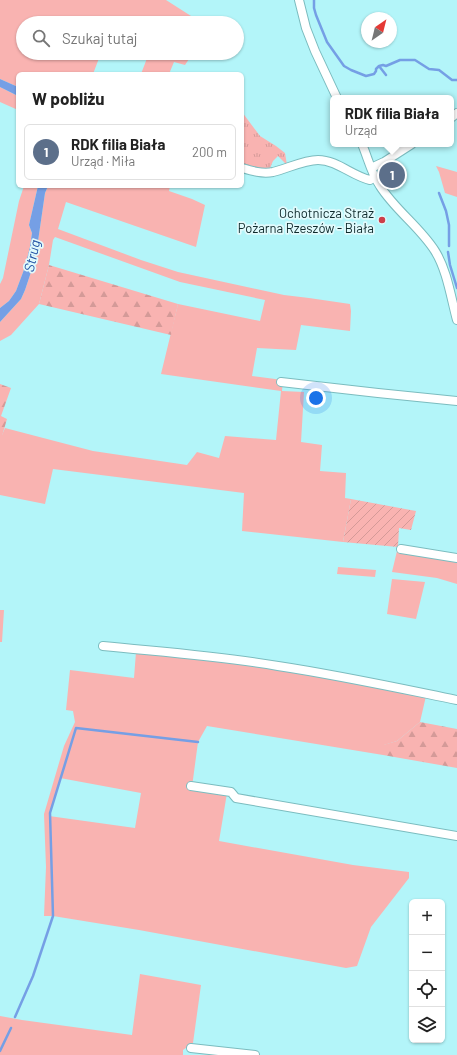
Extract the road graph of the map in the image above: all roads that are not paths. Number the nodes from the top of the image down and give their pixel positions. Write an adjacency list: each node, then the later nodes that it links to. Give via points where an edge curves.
1 (299, 0): 2 (street, via 306,28)
2 (336, 95)
3 (363, 147): 5 (street)
4 (407, 147): 5 (street)
5 (371, 168): 7 (street)
6 (244, 169): 7 (street, via 273,172 318,160 336,165 363,178 370,180)
7 (374, 177): 8 (street, via 435,251)
8 (457, 320)
9 (281, 382): 10 (street)
10 (457, 401)
11 (401, 549): 12 (street)
12 (457, 558)
13 (103, 646): 14 (street, via 278,666)
14 (457, 700)
15 (191, 786): 16 (street, via 231,792 236,798)
16 (457, 836)
17 (191, 1048): 18 (street)
18 (255, 1055)

